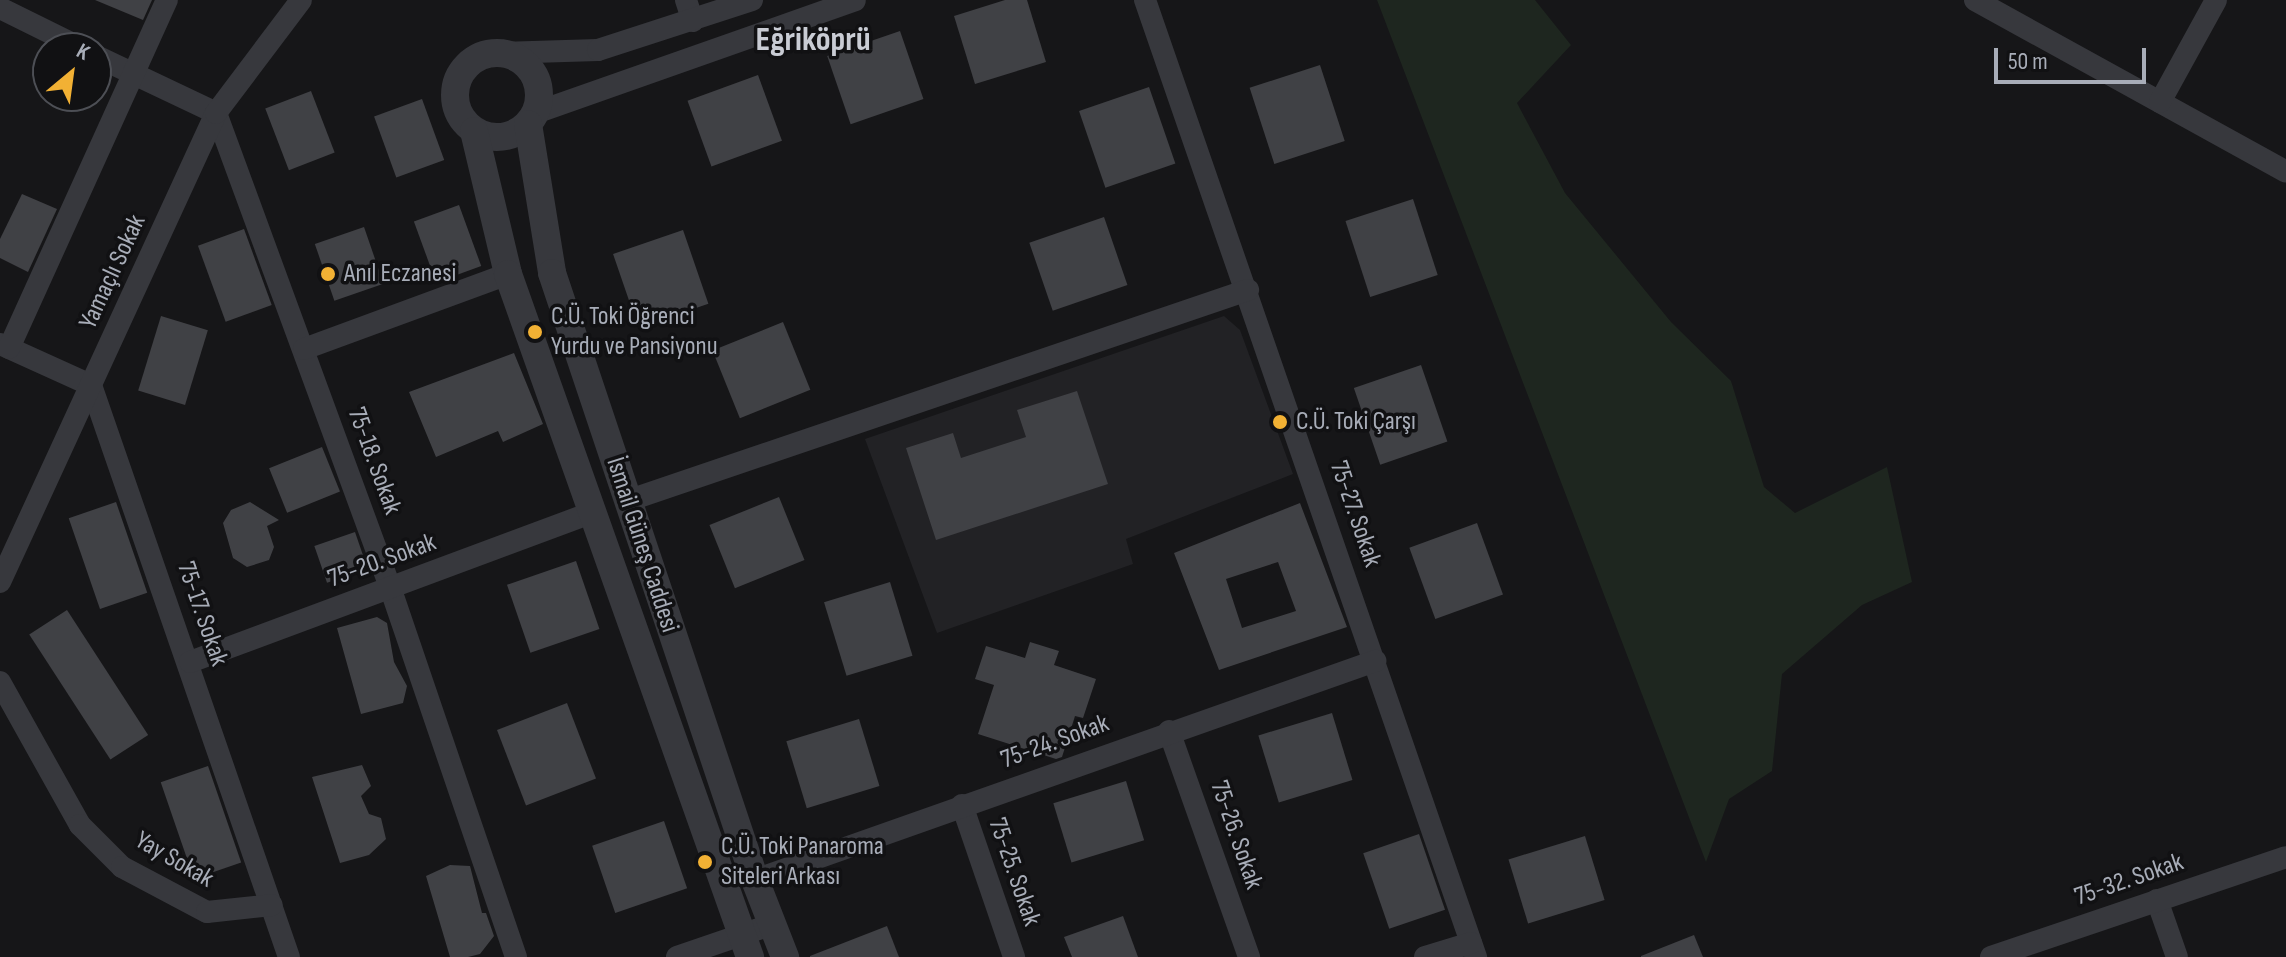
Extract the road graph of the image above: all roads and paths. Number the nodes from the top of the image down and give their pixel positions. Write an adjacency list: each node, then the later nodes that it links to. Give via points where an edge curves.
1 (167, 0): 13 (street)
2 (301, 0): 15 (street, Yamaçlı Sokak)
3 (752, 0): 9 (street)
4 (855, 0): 16 (street)
5 (1145, 0): 20 (street, 75-27. Sokak)
6 (1975, 0): 14 (street)
7 (2216, 0): 14 (street)
8 (0, 8): 10 (street)
9 (690, 10): 11 (street, via 598,50)
10 (49, 32)
11 (502, 53): 16 (street, via 515,56 534,74 539,100); 17 (street, via 476,58 457,78 456,108)
12 (112, 64): 13 (street)
13 (130, 73): 15 (street); 21 (street)
14 (2160, 102): 18 (street)
15 (216, 113): 22 (street, 75-18. Sokak); 23 (street, Yamaçlı Sokak)
16 (531, 119): 17 (street, via 502,137); 24 (street, İsmail Güneş Caddesi, via 552,273)
17 (474, 131): 19 (street, İsmail Güneş Caddesi)
18 (2286, 172)
19 (508, 274): 22 (street); 25 (street, İsmail Güneş Caddesi)
20 (1248, 290): 24 (street); 28 (street, 75-27. Sokak)
21 (5, 346): 23 (street)
22 (304, 349): 27 (street, 75-18. Sokak)
23 (91, 385): 26 (street, Yamaçlı Sokak); 29 (street, 75-17. Sokak)
24 (627, 501): 34 (street, İsmail Güneş Caddesi)
25 (593, 512): 27 (street, 75-20. Sokak); 38 (street, İsmail Güneş Caddesi)
26 (0, 582)
27 (390, 587): 29 (street, 75-20. Sokak); 41 (street, 75-18. Sokak)
28 (1375, 661): 31 (street, 75-24. Sokak); 39 (street, 75-27. Sokak)
29 (190, 662): 36 (street, 75-17. Sokak)
30 (0, 682): 36 (street, Yay Sokak, via 80,825 122,867 207,912)
31 (1169, 731): 32 (street, 75-24. Sokak); 45 (street, 75-26. Sokak)
32 (962, 805): 34 (street, 75-24. Sokak); 44 (street, 75-25. Sokak)
33 (2286, 857): 35 (street, 75-32. Sokak)
34 (755, 880): 37 (street, İsmail Güneş Caddesi)
35 (2157, 900): 47 (street, 75-32. Sokak); 48 (street)
36 (272, 905): 40 (street, 75-17. Sokak)
37 (773, 924): 38 (street); 43 (street, İsmail Güneş Caddesi)
38 (745, 945): 42 (street)
39 (1474, 950): 46 (street)
40 (289, 957)
41 (516, 957)
42 (677, 957)
43 (785, 957)
44 (1014, 957)
45 (1249, 957)
46 (1425, 957)
47 (1991, 957)
48 (2177, 957)

